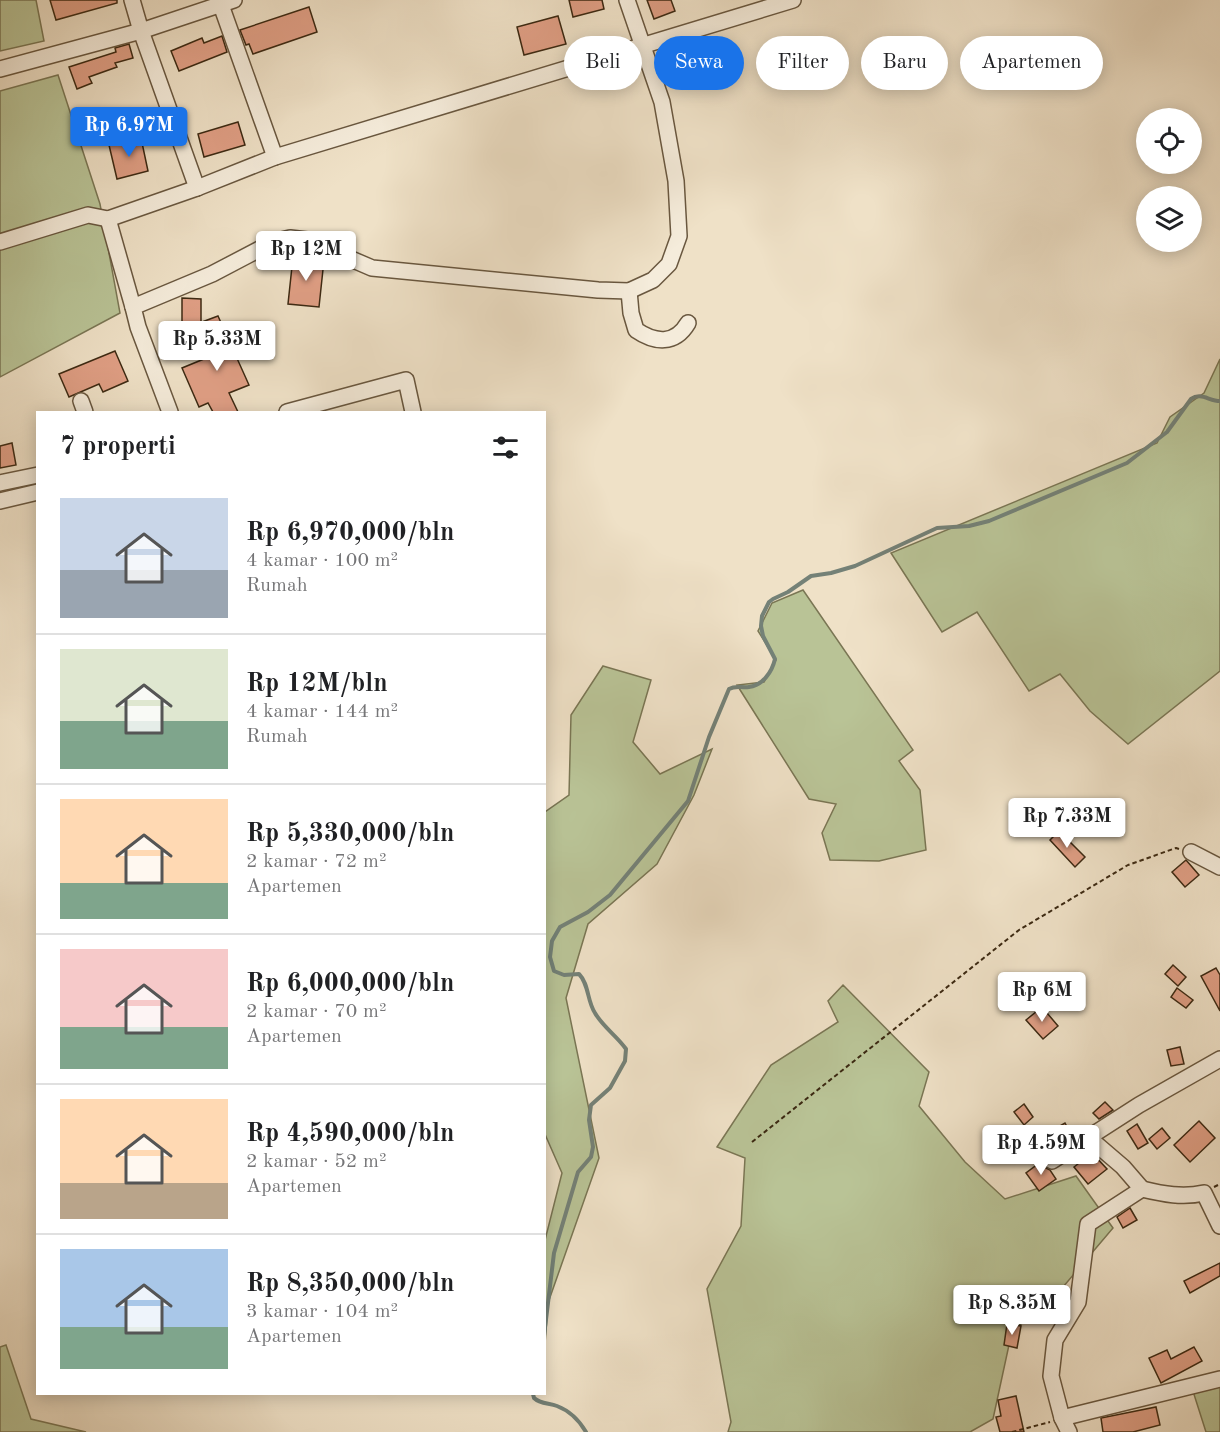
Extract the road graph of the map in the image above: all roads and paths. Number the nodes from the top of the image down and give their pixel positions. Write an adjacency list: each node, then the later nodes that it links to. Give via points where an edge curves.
1 (132, 0): 5 (street)
2 (627, 0): 6 (street)
3 (793, 0): 7 (street)
4 (227, 2): 5 (street); 11 (street)
5 (141, 31): 9 (street); 12 (street)
6 (638, 36)
7 (642, 46)
8 (642, 49): 15 (street, via 662,102 676,181 679,236 669,264 653,280)
9 (0, 69)
10 (564, 69): 11 (street)
11 (275, 157): 12 (street)
12 (197, 188): 13 (street)
13 (108, 219): 14 (street, via 88,215); 16 (street)
14 (0, 242)
15 (629, 291): 16 (street, via 372,268 307,240 290,238 273,242 212,274); 17 (street, via 636,330 646,336 672,338)
16 (134, 307): 18 (street)
17 (688, 323)
18 (170, 411)
19 (291, 411): 20 (street, via 406,380)
20 (413, 411)
21 (36, 475): 22 (street)
22 (0, 483)
23 (36, 492): 24 (street)
24 (0, 501)
25 (1191, 852): 26 (street); 29 (path, via 1176,848 1128,865 1019,930)
26 (1220, 867)
27 (1220, 1059): 28 (street)
28 (1088, 1137): 30 (street); 31 (street)
29 (752, 1142)
30 (1052, 1161)
31 (1142, 1189): 32 (street, via 1190,1196 1204,1192); 34 (street, via 1088,1224 1078,1302 1055,1340 1051,1377)
32 (1220, 1226)
33 (1220, 1379): 34 (street)
34 (1066, 1425): 35 (path)
35 (1012, 1432)

